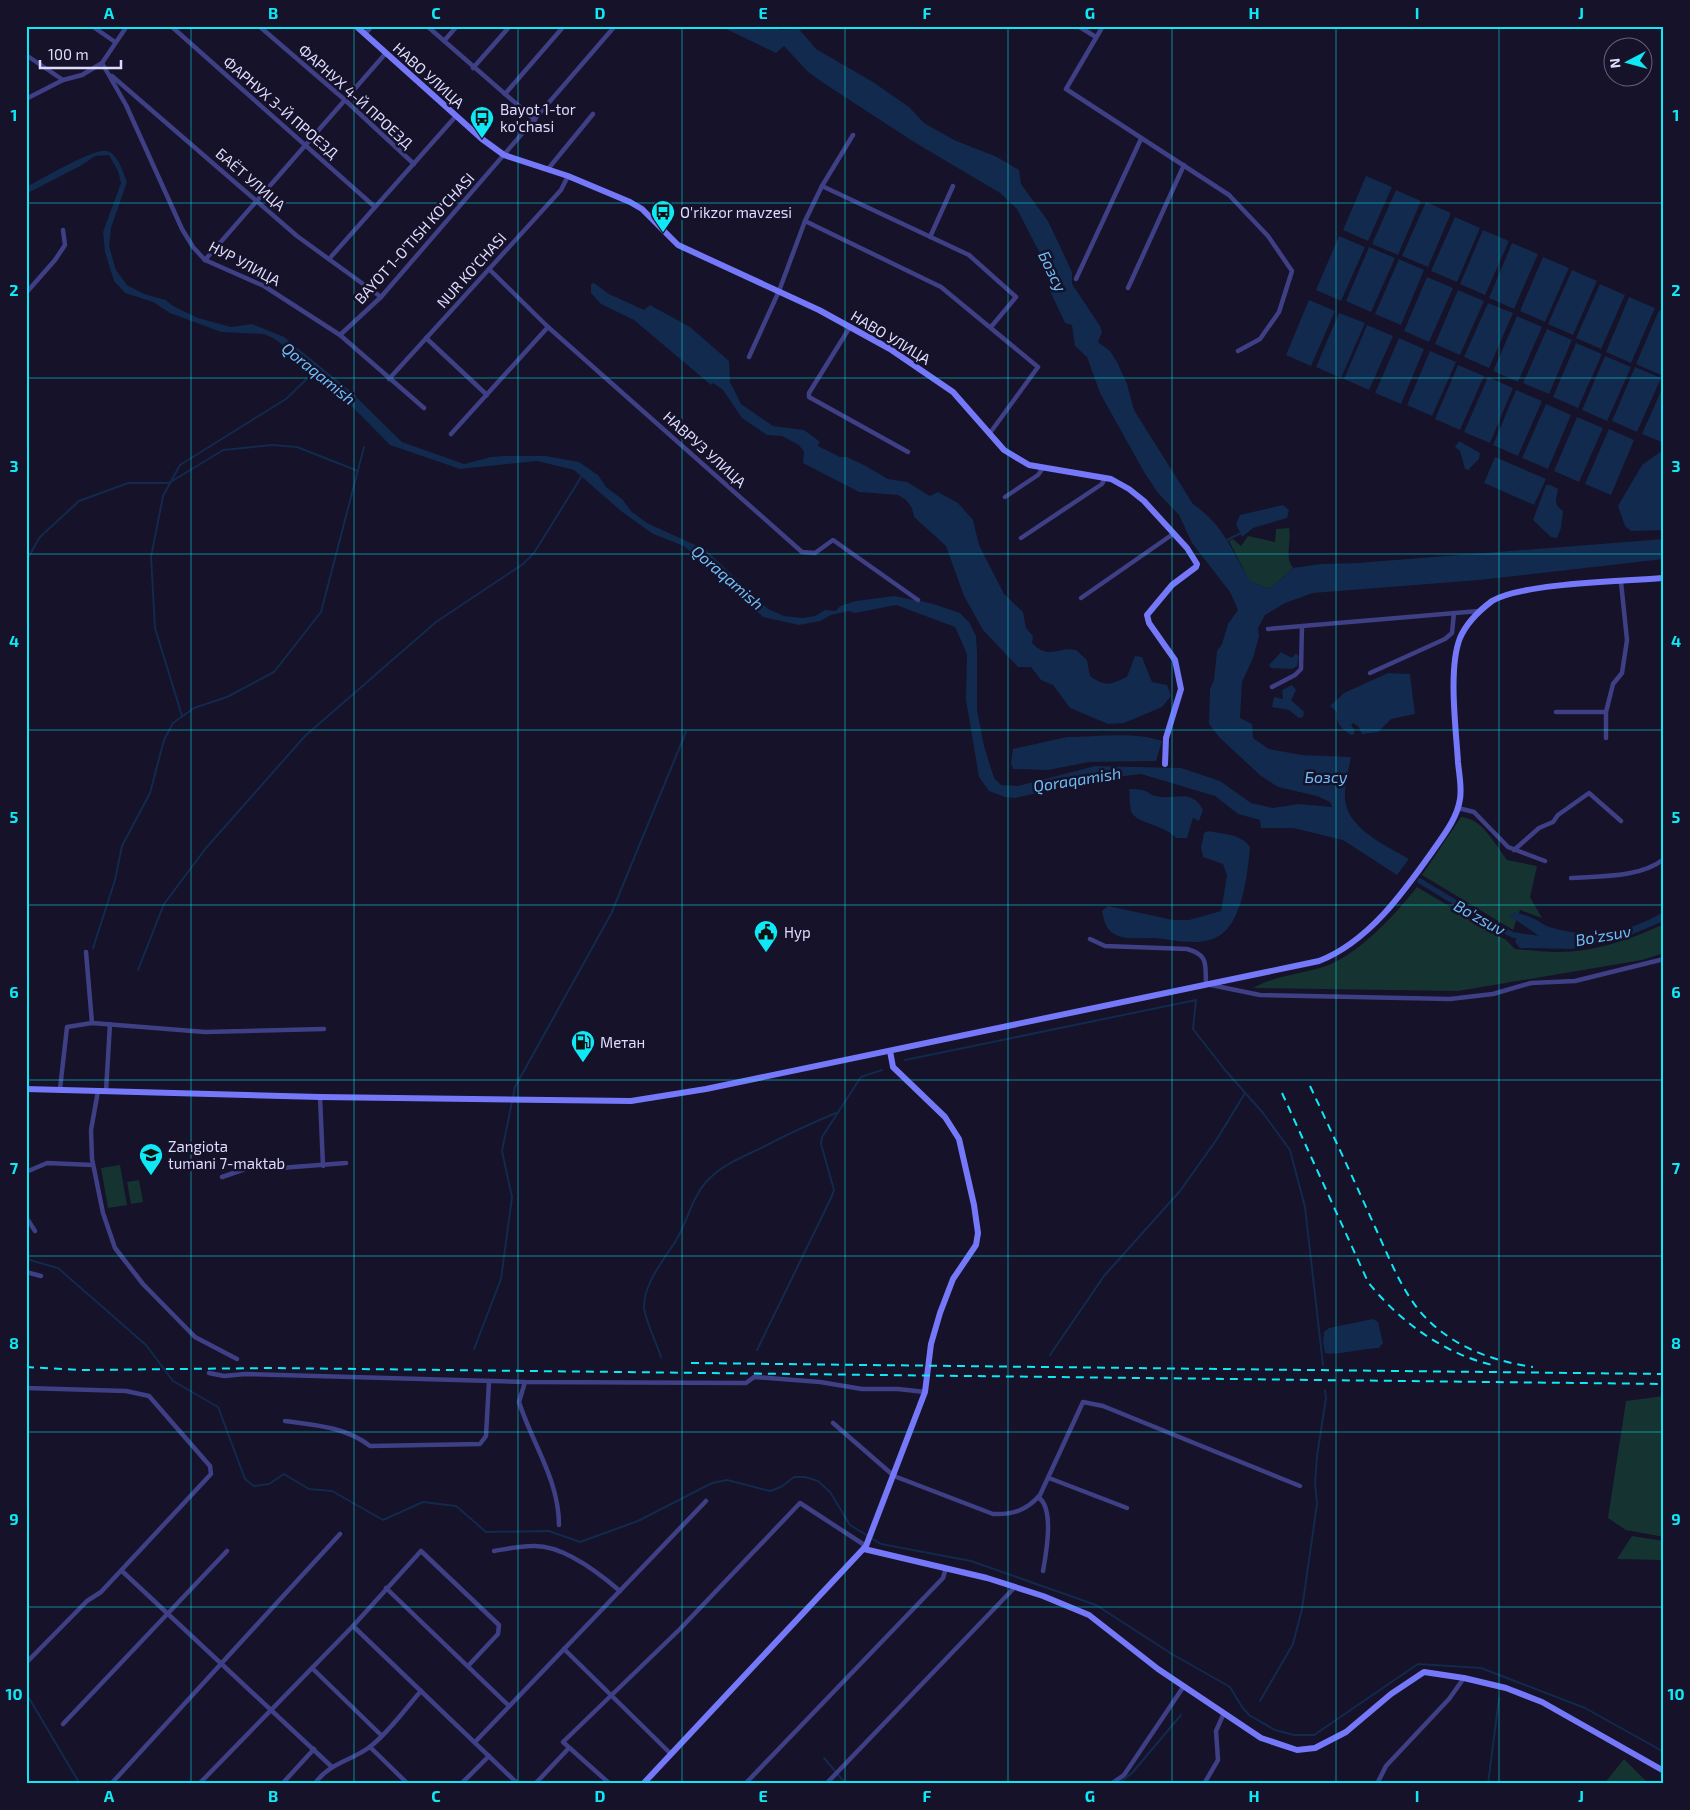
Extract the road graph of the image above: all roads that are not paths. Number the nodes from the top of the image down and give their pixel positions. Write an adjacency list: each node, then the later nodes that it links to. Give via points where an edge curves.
1 (92, 26): 17 (street)
2 (127, 26): 17 (street)
3 (171, 26): 32 (street, ФАРНУХ 3-Й ПРОЕЗД)
4 (259, 26): 26 (street, ФАРНУХ 4-Й ПРОЕЗД)
5 (356, 26): 14 (main road, НАВО УЛИЦА)
6 (372, 26): 14 (street)
7 (427, 26): 16 (street)
8 (457, 26): 16 (street)
9 (510, 26): 21 (street)
10 (564, 26): 24 (street)
11 (615, 26): 29 (street, BAYOT 1-O'TISH KO'CHASI)
12 (1078, 26): 15 (street)
13 (1103, 26): 15 (street)
14 (365, 34): 18 (main road, НАВО УЛИЦА)
15 (1096, 37): 31 (street, via 1066,89)
16 (444, 41): 21 (street)
17 (115, 42): 20 (street)
18 (386, 53): 26 (street); 28 (main road, НАВО УЛИЦА)
19 (26, 55): 23 (street)
20 (102, 63): 22 (street, НУР УЛИЦА); 23 (street, via 82,75)
21 (473, 68): 24 (street)
22 (110, 74): 40 (street, БАЁТ УЛИЦА); 46 (street, НУР УЛИЦА, via 182,229)
23 (63, 80): 25 (street)
24 (505, 94): 29 (street)
25 (26, 99)
26 (345, 100): 32 (street); 34 (street, ФАРНУХ 4-Й ПРОЕЗД)
27 (593, 114): 36 (street)
28 (456, 116): 33 (main road, НАВО УЛИЦА); 34 (street)
29 (535, 120): 33 (street, BAYOT 1-O'TISH KO'CHASI)
30 (852, 135): 38 (street)
31 (1141, 139): 35 (street); 48 (street)
32 (305, 145): 40 (street); 41 (street, ФАРНУХ 3-Й ПРОЕЗД)
33 (504, 155): 36 (main road, НАВО УЛИЦА); 52 (street, BAYOT 1-O'TISH KO'CHASI)
34 (414, 164): 41 (street)
35 (1184, 165): 49 (street); 58 (street, via 1229,195 1268,236 1292,271 1279,312 1260,339)
36 (548, 169): 37 (main road, НАВО УЛИЦА)
37 (568, 176): 47 (street, NUR KO'CHASI, via 561,190); 50 (main road, НАВО УЛИЦА, via 642,209 663,233 684,248)
38 (822, 186): 42 (street); 44 (street)
39 (953, 186): 44 (street)
40 (256, 200): 45 (street, БАЁТ УЛИЦА, via 297,236); 46 (street)
41 (375, 207): 45 (street)
42 (805, 221): 50 (street); 55 (street, via 941,287)
43 (63, 230): 51 (street, via 65,245)
44 (930, 237): 55 (street, via 969,256 1016,297)
45 (330, 258): 52 (street, БАЁТ УЛИЦА)
46 (204, 260): 56 (street, НУР УЛИЦА, via 264,286)
47 (489, 269): 53 (street, НАВРУЗ УЛИЦА); 57 (street, NUR KO'CHASI)
48 (1076, 279)
49 (1128, 288)
50 (779, 291): 54 (main road, НАВО УЛИЦА); 59 (street)
51 (26, 293)
52 (381, 297): 56 (street, BAYOT 1-O'TISH KO'CHASI)
53 (548, 327): 61 (street); 74 (street, НАВРУЗ УЛИЦА, via 802,552 815,553 833,540)
54 (850, 327): 63 (main road, НАВО УЛИЦА, via 953,392); 65 (street, via 809,397)
55 (991, 327): 63 (street, via 1038,367)
56 (340, 335): 60 (street, НУР УЛИЦА)
57 (426, 338): 60 (street, NUR KO'CHASI); 61 (street)
58 (1238, 351)
59 (749, 357)
60 (389, 379): 62 (street, НУР УЛИЦА)
61 (487, 395): 64 (street)
62 (424, 408)
63 (990, 433): 66 (main road, НАВО УЛИЦА, via 1017,460)
64 (450, 434)
65 (908, 452)
66 (1043, 468): 67 (main road, НАВО УЛИЦА); 68 (street, via 1038,475)
67 (1105, 478): 69 (main road, НАВО УЛИЦА, via 1130,489); 70 (street, via 1102,484)
68 (1005, 497)
69 (1173, 534): 73 (street); 84 (main road, НАВО УЛИЦА, via 1187,548 1197,566 1172,585 1147,615 1149,623 1175,660 1181,689 1166,738)
70 (1021, 538)
71 (1664, 578): 72 (main road)
72 (1621, 582): 75 (main road, via 1520,592 1501,597); 82 (street, via 1626,640 1622,673 1613,684)
73 (1082, 598)
74 (918, 600)
75 (1480, 611): 76 (street); 85 (main road, via 1462,634 1456,655 1456,729 1461,791)
76 (1454, 613): 77 (street); 79 (street, via 1452,633 1445,639)
77 (1302, 626): 78 (street); 80 (street, via 1302,669)
78 (1268, 629)
79 (1370, 673)
80 (1272, 687)
81 (1556, 712): 82 (street)
82 (1606, 712): 83 (street)
83 (1606, 738)
84 (1165, 764)
85 (1458, 808): 87 (street, via 1474,812); 94 (main road, via 1446,832 1407,888 1347,947 1313,962)
86 (1621, 821): 87 (street, via 1589,793)
87 (1514, 850): 89 (street)
88 (1664, 860): 90 (street, via 1650,868)
89 (1545, 861)
90 (1571, 878)
91 (1090, 939): 94 (street, via 1105,946 1199,952 1205,960)
92 (86, 952): 95 (street)
93 (1662, 960): 94 (street, via 1575,981 1531,983 1493,994 1450,999 1260,995)
94 (1206, 984): 98 (main road)
95 (92, 1023): 96 (street); 102 (street, via 67,1027)
96 (110, 1024): 97 (street, via 205,1032); 104 (street)
97 (324, 1029)
98 (890, 1051): 99 (main road); 100 (main road)
99 (876, 1054): 100 (main road); 105 (main road, via 648,1100)
100 (893, 1067): 120 (main road, via 945,1117 956,1133 965,1159 977,1227 976,1245 953,1278 935,1329)
101 (26, 1088): 102 (main road)
102 (60, 1089): 103 (main road)
103 (98, 1091): 104 (main road); 107 (street, via 91,1130)
104 (106, 1091): 105 (main road)
105 (320, 1097): 108 (street)
106 (346, 1162): 108 (street)
107 (93, 1165): 109 (street, via 47,1163); 115 (street, via 103,1213 115,1248 143,1284 195,1337)
108 (323, 1166): 110 (street, via 254,1166)
109 (26, 1172)
110 (222, 1177)
111 (26, 1217): 112 (street)
112 (35, 1231)
113 (26, 1272): 114 (street)
114 (41, 1276)
115 (237, 1359)
116 (209, 1373): 117 (street, via 224,1376 255,1374)
117 (489, 1381): 118 (street); 121 (street, via 486,1436 480,1444 370,1446 356,1435 324,1426)
118 (525, 1382): 120 (street, via 729,1384 746,1383 754,1377); 129 (street, via 519,1402 554,1489)
119 (26, 1388): 135 (street, via 126,1391 149,1396 210,1466 211,1474)
120 (925, 1392): 123 (main road)
121 (285, 1421)
122 (833, 1423): 123 (street)
123 (894, 1476): 126 (street, via 993,1514 1009,1514 1023,1509); 131 (main road)
124 (1049, 1478): 125 (street, via 1083,1402 1093,1402); 126 (street); 128 (street)
125 (1300, 1486)
126 (1038, 1497): 136 (street, via 1046,1507 1048,1530)
127 (706, 1501): 139 (street)
128 (1127, 1508)
129 (559, 1524)
130 (340, 1534): 144 (street)
131 (865, 1548): 134 (main road); 150 (street, via 800,1503 680,1629); 160 (main road)
132 (227, 1551): 140 (street)
133 (494, 1551): 139 (street, via 534,1546 569,1555 599,1573)
134 (946, 1568): 137 (main road); 174 (street, via 943,1578)
135 (122, 1571): 140 (street); 143 (street, via 87,1601)
136 (1043, 1571)
137 (1016, 1587): 148 (main road, via 1089,1616); 175 (street)
138 (386, 1588): 141 (street); 145 (street); 145 (street, via 421,1551 446,1573 499,1625 498,1634)
139 (620, 1591): 142 (street)
140 (168, 1613): 144 (street); 154 (street)
141 (353, 1626): 146 (street); 149 (street)
142 (564, 1650): 150 (street); 151 (street)
143 (26, 1663)
144 (222, 1663): 152 (street); 164 (street)
145 (468, 1666): 151 (street)
146 (312, 1668): 152 (street); 155 (street)
147 (1464, 1678): 153 (main road, via 1424,1672 1391,1694 1346,1732 1315,1748 1297,1750 1262,1738); 163 (main road, via 1506,1688 1542,1702); 178 (street, via 1449,1699 1386,1766)
148 (1184, 1686): 153 (main road); 176 (street, via 1124,1775)
149 (421, 1691): 155 (street); 156 (street)
150 (610, 1695): 158 (street, via 562,1742); 160 (street)
151 (509, 1706): 156 (street)
152 (271, 1710): 159 (street); 165 (street)
153 (1224, 1713): 177 (street, via 1216,1731 1218,1760)
154 (63, 1724)
155 (382, 1736): 157 (street)
156 (475, 1742): 161 (street)
157 (370, 1747): 162 (street); 168 (street)
158 (568, 1748): 171 (street); 172 (street)
159 (314, 1749): 162 (street); 166 (street)
160 (671, 1754): 173 (main road)
161 (489, 1756): 169 (street); 170 (street)
162 (332, 1767): 167 (street, via 325,1771 316,1782)
163 (1664, 1772)
164 (111, 1784)
165 (199, 1784)
166 (282, 1784)
167 (318, 1784)
168 (408, 1784)
169 (461, 1784)
170 (518, 1784)
171 (534, 1784)
172 (610, 1784)
173 (643, 1784)
174 (745, 1784)
175 (826, 1784)
176 (1111, 1784)
177 (1204, 1784)
178 (1377, 1784)

